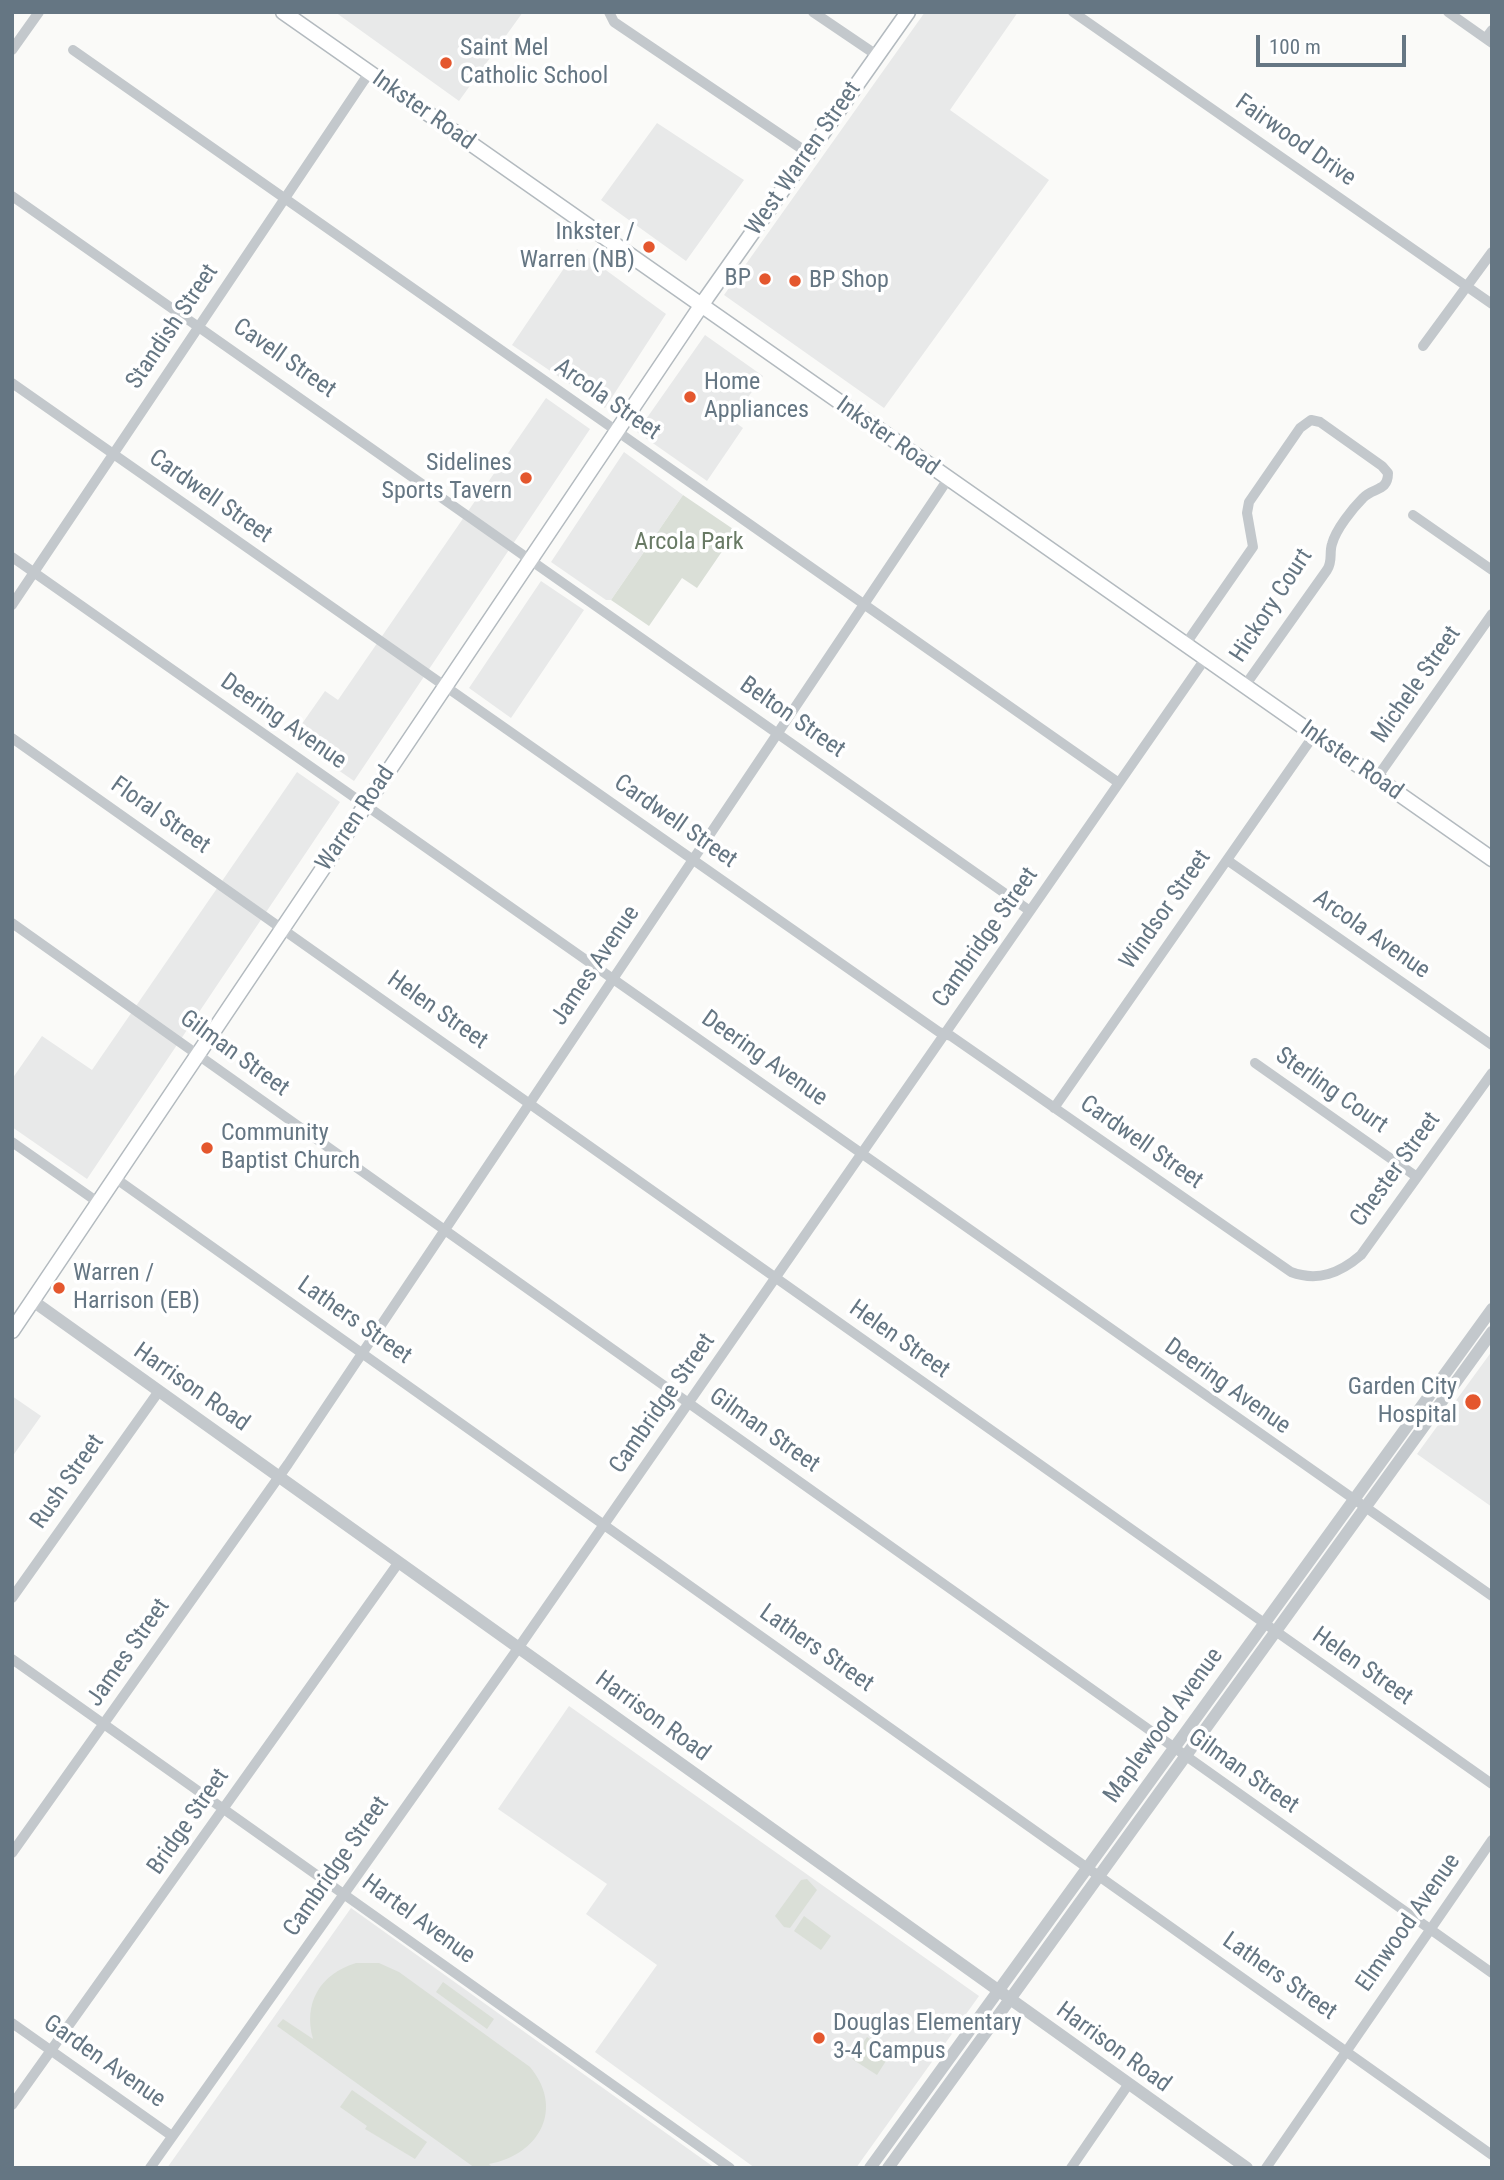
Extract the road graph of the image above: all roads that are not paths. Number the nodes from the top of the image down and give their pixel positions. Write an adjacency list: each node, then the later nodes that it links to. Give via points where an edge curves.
1 (39, 12): 9 (street)
2 (283, 12): 12 (main road, Inkster Road)
3 (609, 12): 13 (street, via 614,22)
4 (813, 12): 11 (street)
5 (908, 12): 11 (main road, West Warren Street)
6 (1073, 12): 17 (street, Fairwood Drive)
7 (1448, 12): 8 (street)
8 (1490, 37)
9 (13, 46)
10 (73, 50): 15 (street, Arcola Street)
11 (878, 56): 13 (main road, West Warren Street)
12 (369, 73): 15 (street, Standish Street); 19 (main road, Inkster Road)
13 (808, 153): 19 (main road, West Warren Street)
14 (12, 196): 20 (street, Cavell Street)
15 (285, 197): 20 (street, Standish Street); 23 (street, Arcola Street)
16 (1492, 253): 17 (street)
17 (1468, 287): 18 (street, Fairwood Drive); 21 (street)
18 (1492, 304)
19 (701, 307): 23 (main road, Warren Road); 25 (main road, Inkster Road)
20 (200, 326): 24 (street, Standish Street); 28 (street, Cavell Street)
21 (1423, 346)
22 (12, 383): 24 (street, Cardwell Street)
23 (616, 433): 28 (main road, Warren Road); 32 (street, Arcola Street)
24 (113, 454): 30 (street, Standish Street); 37 (street, Cardwell Street)
25 (948, 479): 32 (street, James Avenue); 34 (main road, Inkster Road)
26 (1413, 515): 29 (street)
27 (12, 557): 30 (street, Deering Avenue)
28 (531, 559): 37 (main road, Warren Road); 38 (street, Belton Street)
29 (1492, 570)
30 (34, 572): 31 (street, Standish Street); 43 (street, Deering Avenue)
31 (12, 605)
32 (864, 606): 38 (street, James Avenue); 42 (street, Arcola Street)
33 (1492, 614): 41 (street, Michele Street)
34 (1185, 645): 35 (main road, Inkster Road); 36 (street, Hickory Court, via 1253,547 1249,502 1300,428 1311,420 1320,422 1382,466 1388,473 1387,482 1363,498 1334,539 1327,570)
35 (1205, 659): 36 (main road, Inkster Road); 42 (street, Cambridge Street)
36 (1244, 687): 39 (main road, Inkster Road)
37 (444, 688): 43 (main road, Warren Road); 44 (street, Cardwell Street)
38 (778, 734): 44 (street, James Avenue); 47 (street, Belton Street)
39 (1314, 735): 41 (main road, Inkster Road); 46 (street, Windsor Street)
40 (12, 738): 49 (street, Floral Street)
41 (1376, 779): 45 (main road, Inkster Road)
42 (1119, 783): 47 (street, Cambridge Street)
43 (366, 804): 49 (main road, Warren Road); 50 (street, Deering Avenue)
44 (693, 859): 50 (street, James Avenue); 51 (street, Cardwell Street)
45 (1492, 859)
46 (1227, 860): 52 (street, Arcola Avenue); 57 (street, Windsor Street)
47 (1030, 911): 51 (street, Cambridge Street)
48 (12, 923): 53 (street, Gilman Street)
49 (283, 928): 53 (main road, Warren Road); 56 (street, Helen Street)
50 (613, 979): 56 (street, James Avenue); 59 (street, Deering Avenue)
51 (945, 1034): 57 (street, Cardwell Street); 59 (street, Cambridge Street)
52 (1492, 1045)
53 (198, 1055): 61 (main road, Warren Road); 63 (street, Gilman Street)
54 (1255, 1063): 60 (street, Sterling Court)
55 (1492, 1073): 60 (street, Chester Street)
56 (530, 1102): 63 (street, James Avenue); 65 (street, Helen Street)
57 (1055, 1108): 64 (street, Cardwell Street, via 1278,1265 1298,1275)
58 (12, 1142): 62 (street)
59 (862, 1154): 65 (street, Cambridge Street); 75 (street, Deering Avenue)
60 (1417, 1177): 64 (street, Chester Street, via 1361,1255 1340,1271)
61 (116, 1178): 62 (main road, Warren Road); 70 (street, Lathers Street)
62 (99, 1203): 66 (main road, Warren Road)
63 (444, 1230): 70 (street, James Avenue); 73 (street, Gilman Street)
64 (1321, 1276)
65 (776, 1278): 73 (street, Cambridge Street); 81 (street, Helen Street)
66 (33, 1301): 68 (main road, Warren Road); 72 (street, Harrison Road)
67 (1492, 1309): 71 (street, Maplewood Avenue)
68 (12, 1331)
69 (1492, 1332): 71 (street, Maplewood Avenue)
70 (362, 1352): 74 (street, James Avenue); 77 (street, Lathers Street)
71 (1443, 1387): 75 (street, Maplewood Avenue); 76 (street, Maplewood Avenue)
72 (159, 1391): 74 (street, Harrison Road); 80 (street, Rush Street)
73 (689, 1404): 77 (street, Cambridge Street); 86 (street, Gilman Street)
74 (279, 1476): 78 (street, Harrison Road); 85 (street, James Street)
75 (1353, 1501): 76 (street, Deering Avenue); 81 (street, Maplewood Avenue)
76 (1366, 1507): 79 (street, Deering Avenue); 82 (street, Maplewood Avenue)
77 (605, 1525): 83 (street, Cambridge Street); 92 (street, Lathers Street)
78 (399, 1562): 83 (street, Harrison Road); 89 (street, Bridge Street)
79 (1492, 1596)
80 (12, 1598)
81 (1263, 1624): 82 (street, Helen Street); 86 (street, Maplewood Avenue)
82 (1275, 1633): 87 (street, Maplewood Avenue); 88 (street, Helen Street)
83 (519, 1647): 94 (street, Cambridge Street); 97 (street, Harrison Road)
84 (12, 1659): 85 (street, Hartel Avenue)
85 (104, 1724): 89 (street, Hartel Avenue); 91 (street, James Street)
86 (1173, 1748): 87 (street, Gilman Street); 92 (street, Maplewood Avenue)
87 (1185, 1757): 93 (street, Maplewood Avenue); 95 (street, Gilman Street)
88 (1492, 1784)
89 (224, 1809): 94 (street, Hartel Avenue); 99 (street, Bridge Street)
90 (1492, 1840): 95 (street, Elmwood Avenue)
91 (12, 1853)
92 (1087, 1867): 93 (street, Lathers Street); 97 (street, Maplewood Avenue)
93 (1099, 1876): 97 (street, Maplewood Avenue); 100 (street, Lathers Street)
94 (344, 1894): 103 (street, Cambridge Street); 106 (street, Hartel Avenue)
95 (1430, 1930): 96 (street, Gilman Street); 100 (street, Elmwood Avenue)
96 (1492, 1973)
97 (1004, 1994): 101 (street, Harrison Road); 107 (street, Maplewood Avenue); 108 (street, Maplewood Avenue)
98 (12, 2023): 99 (street, Garden Avenue)
99 (51, 2050): 102 (street, Bridge Street); 103 (street, Garden Avenue)
100 (1346, 2051): 104 (street, Lathers Street); 111 (street, Elmwood Avenue)
101 (1128, 2085): 109 (street); 110 (street, Harrison Road)
102 (12, 2105)
103 (172, 2136): 105 (street, Cambridge Street)
104 (1492, 2155)
105 (150, 2168)
106 (730, 2168)
107 (870, 2168)
108 (888, 2168)
109 (1071, 2168)
110 (1247, 2168)
111 (1266, 2168)

